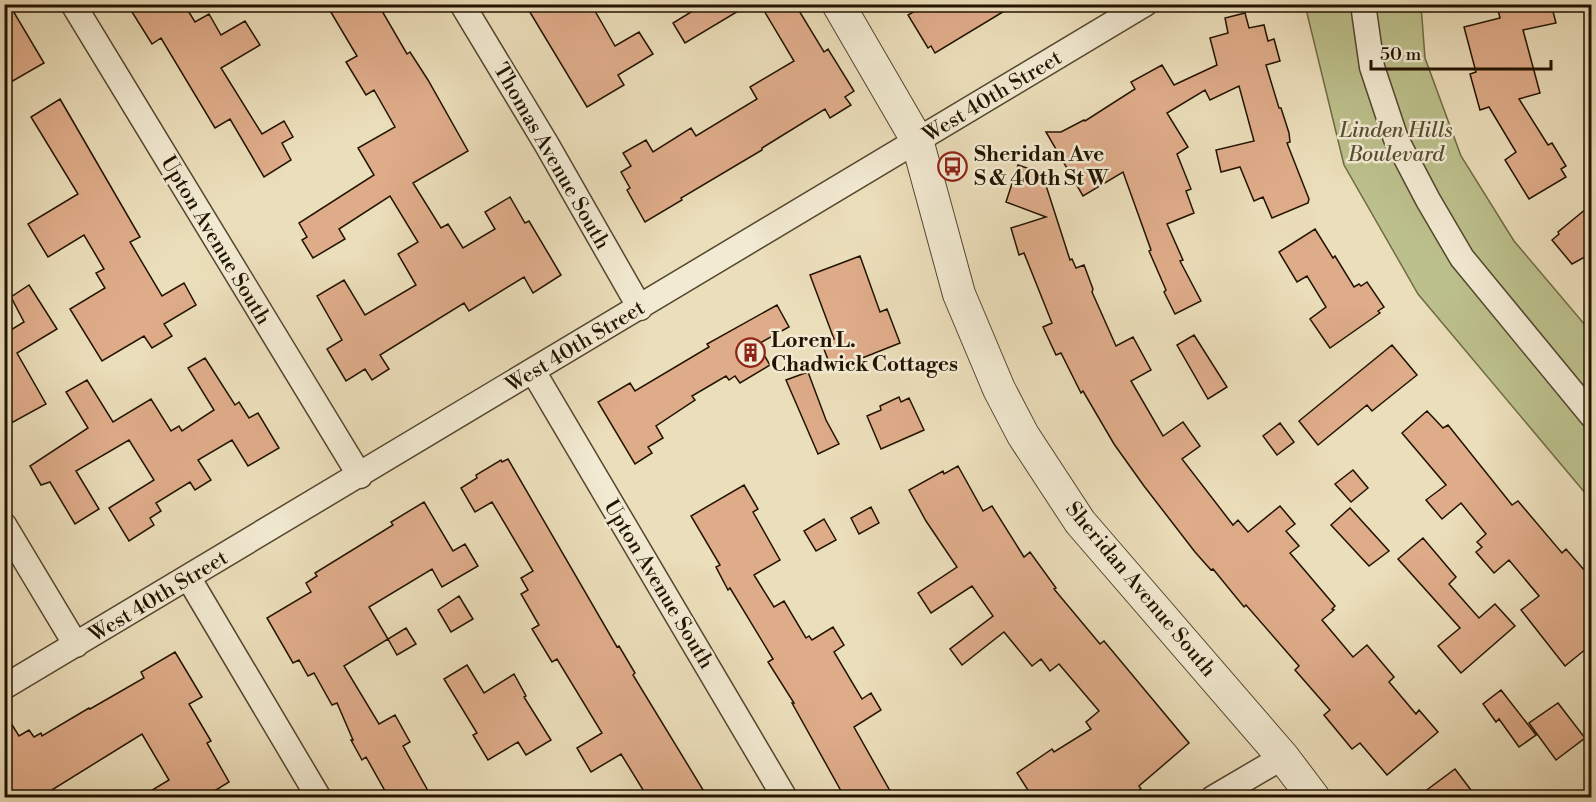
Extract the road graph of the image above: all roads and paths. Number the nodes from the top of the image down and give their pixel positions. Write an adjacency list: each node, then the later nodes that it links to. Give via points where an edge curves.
1 (73, 4): 10 (street, Upton Avenue South)
2 (462, 4): 7 (street, Thomas Avenue South)
3 (838, 4): 6 (street, Sheridan Avenue South)
4 (1145, 4): 6 (street, West 40th Street)
5 (1363, 4): 9 (street, via 1372,67 1396,139 1428,200 1462,258)
6 (917, 140): 7 (street, West 40th Street); 15 (street, Sheridan Avenue South, via 959,294 1023,435 1080,522)
7 (640, 308): 8 (street, West 40th Street)
8 (532, 371): 10 (street, West 40th Street); 17 (street, Upton Avenue South)
9 (1592, 416)
10 (360, 476): 12 (street, West 40th Street)
11 (4, 525): 13 (street)
12 (188, 577): 13 (street, West 40th Street); 16 (street)
13 (76, 645): 14 (street, West 40th Street)
14 (4, 687)
15 (1283, 757): 18 (street); 19 (street, Sheridan Avenue South)
16 (319, 798)
17 (785, 798)
18 (1213, 798)
19 (1314, 798)

